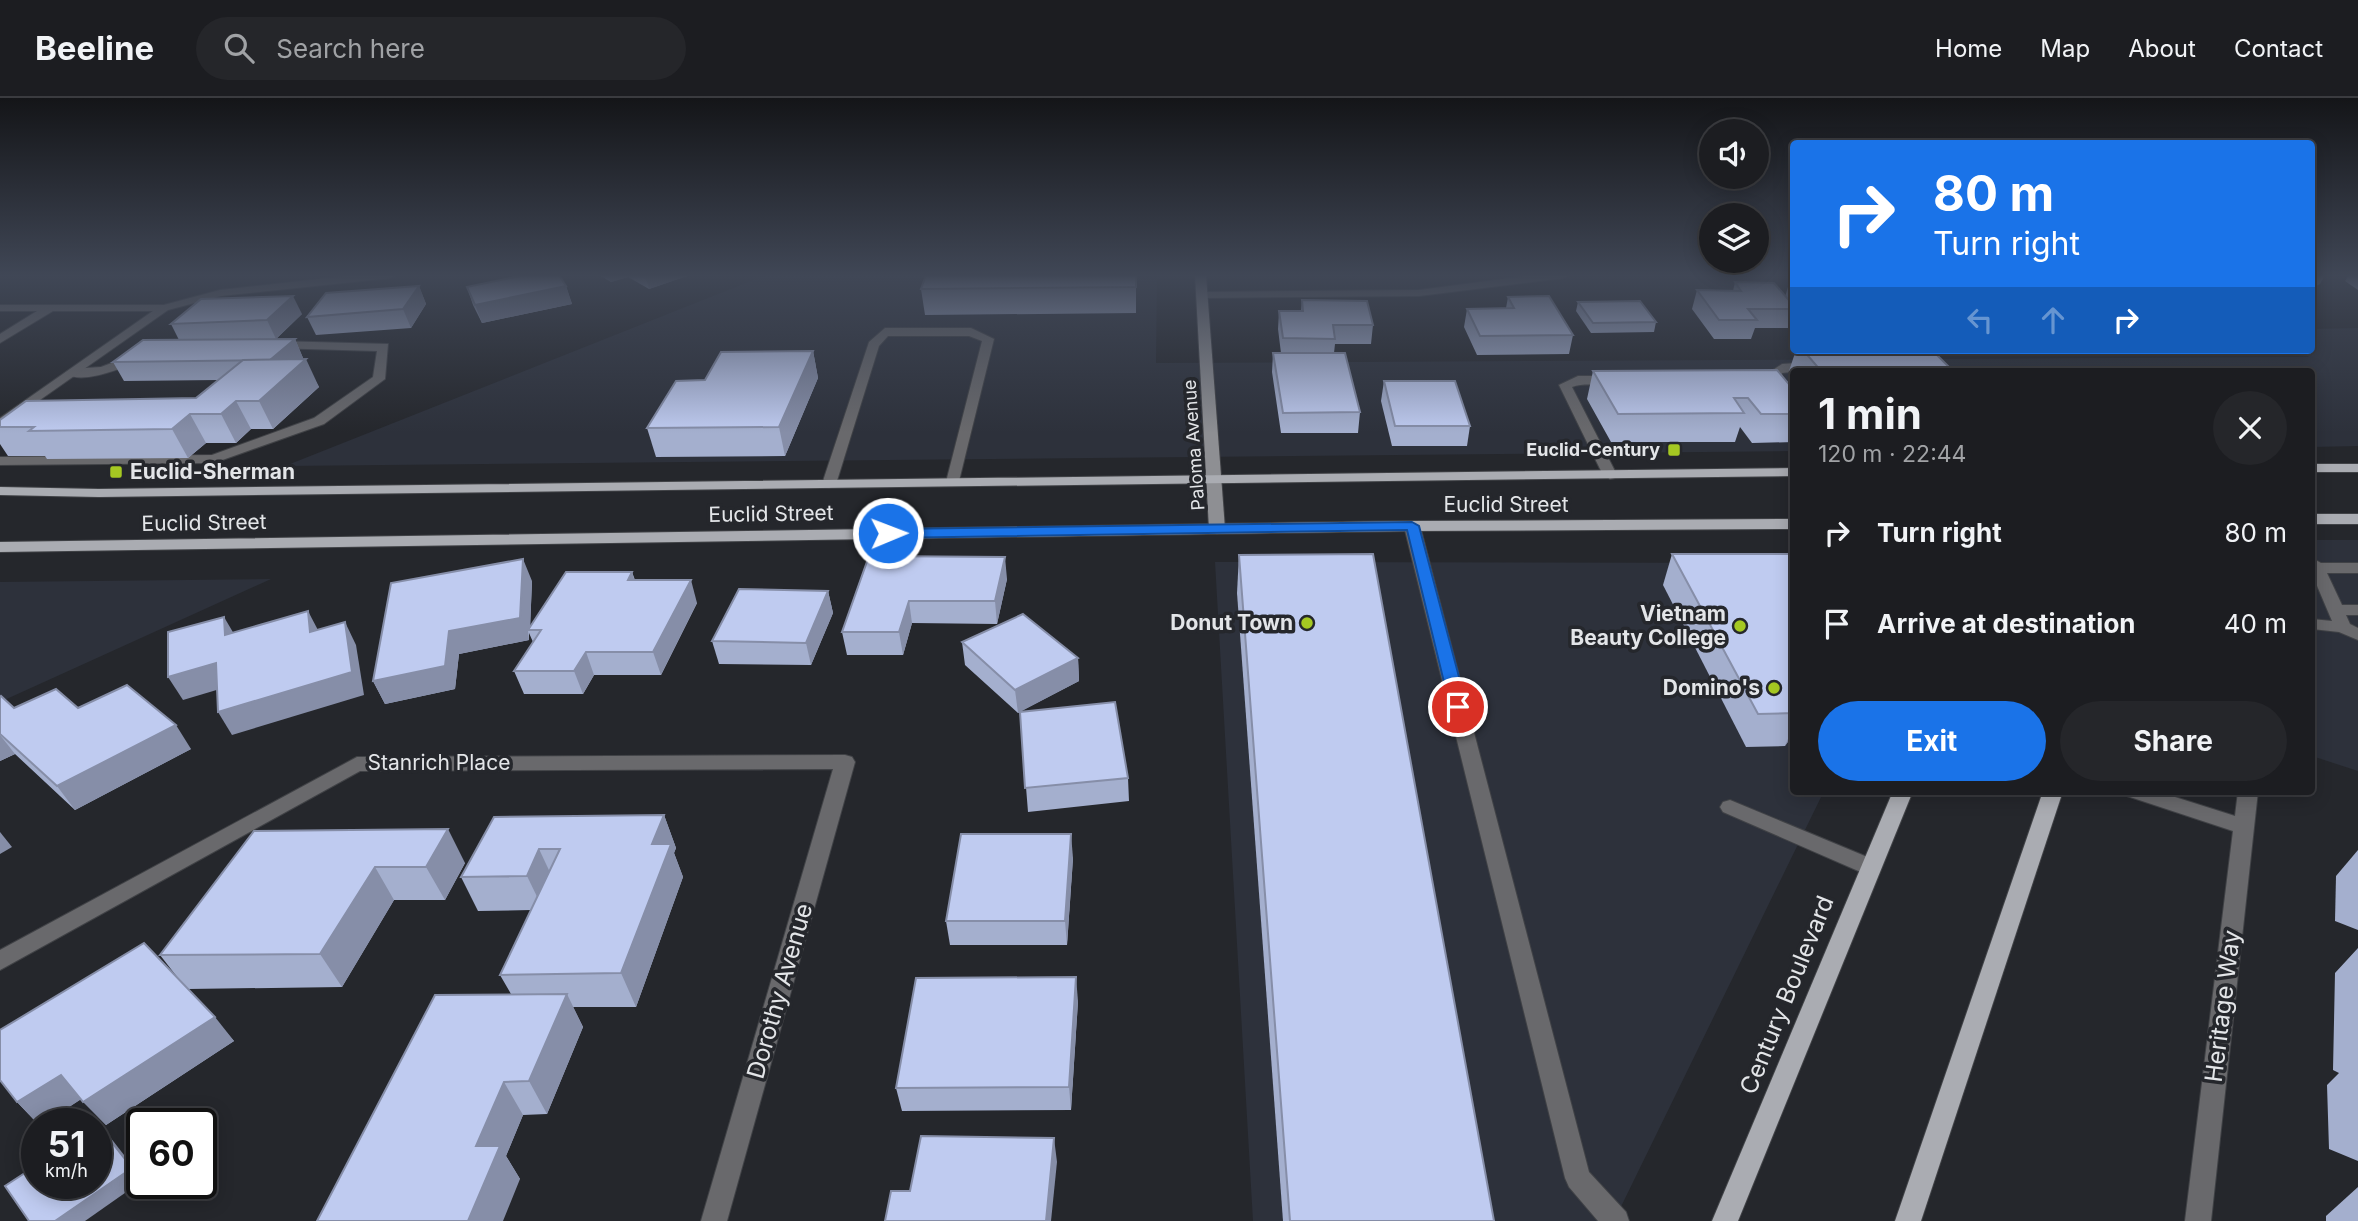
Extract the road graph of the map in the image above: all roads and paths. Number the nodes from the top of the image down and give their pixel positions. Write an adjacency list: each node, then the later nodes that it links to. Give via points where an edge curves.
1 (19, 327): 4 (street)
2 (136, 327): 8 (street)
3 (1204, 327): 17 (street, Paloma Avenue)
4 (0, 339)
5 (262, 346): 12 (street, via 384,347 379,379 319,421 214,458)
6 (147, 353): 8 (street, via 103,372)
7 (1822, 366): 10 (street, via 1776,372 1769,379)
8 (71, 373): 11 (street)
9 (1631, 380): 16 (street, via 1578,380 1565,385)
10 (1790, 397)
11 (0, 424)
12 (0, 461)
13 (2315, 468): 14 (main road)
14 (2358, 468)
15 (1790, 472): 16 (main road, Euclid Street)
16 (1610, 475): 17 (main road, Euclid Street)
17 (1213, 479): 18 (main road, Euclid Street); 25 (street, Paloma Avenue)
18 (953, 482): 19 (main road, Euclid Street); 19 (street, via 988,339 971,332 885,332 873,345)
19 (829, 484): 20 (main road, Euclid Street)
20 (0, 491)
21 (2315, 519): 22 (main road)
22 (2358, 519)
23 (1790, 524): 24 (main road, Euclid Street)
24 (1412, 526): 25 (main road, Euclid Street); 43 (street, via 1578,1178)
25 (1217, 529): 26 (main road, Euclid Street)
26 (0, 547)
27 (2315, 565): 28 (street); 29 (street)
28 (2358, 568)
29 (2335, 610): 30 (street); 32 (street)
30 (2358, 610)
31 (2315, 625): 32 (street)
32 (2350, 631)
33 (845, 762): 41 (street, Stanrich Place, via 357,764); 42 (street, Dorothy Avenue)
34 (1901, 795): 40 (main road, Century Boulevard)
35 (2052, 795): 45 (main road)
36 (2146, 795): 39 (street)
37 (2248, 795): 39 (street, Heritage Way)
38 (1730, 807): 40 (street)
39 (2244, 827): 46 (street, Heritage Way)
40 (1870, 867): 44 (main road, Century Boulevard)
41 (0, 961)
42 (714, 1221)
43 (1616, 1221)
44 (1725, 1221)
45 (1908, 1221)
46 (2198, 1221)

